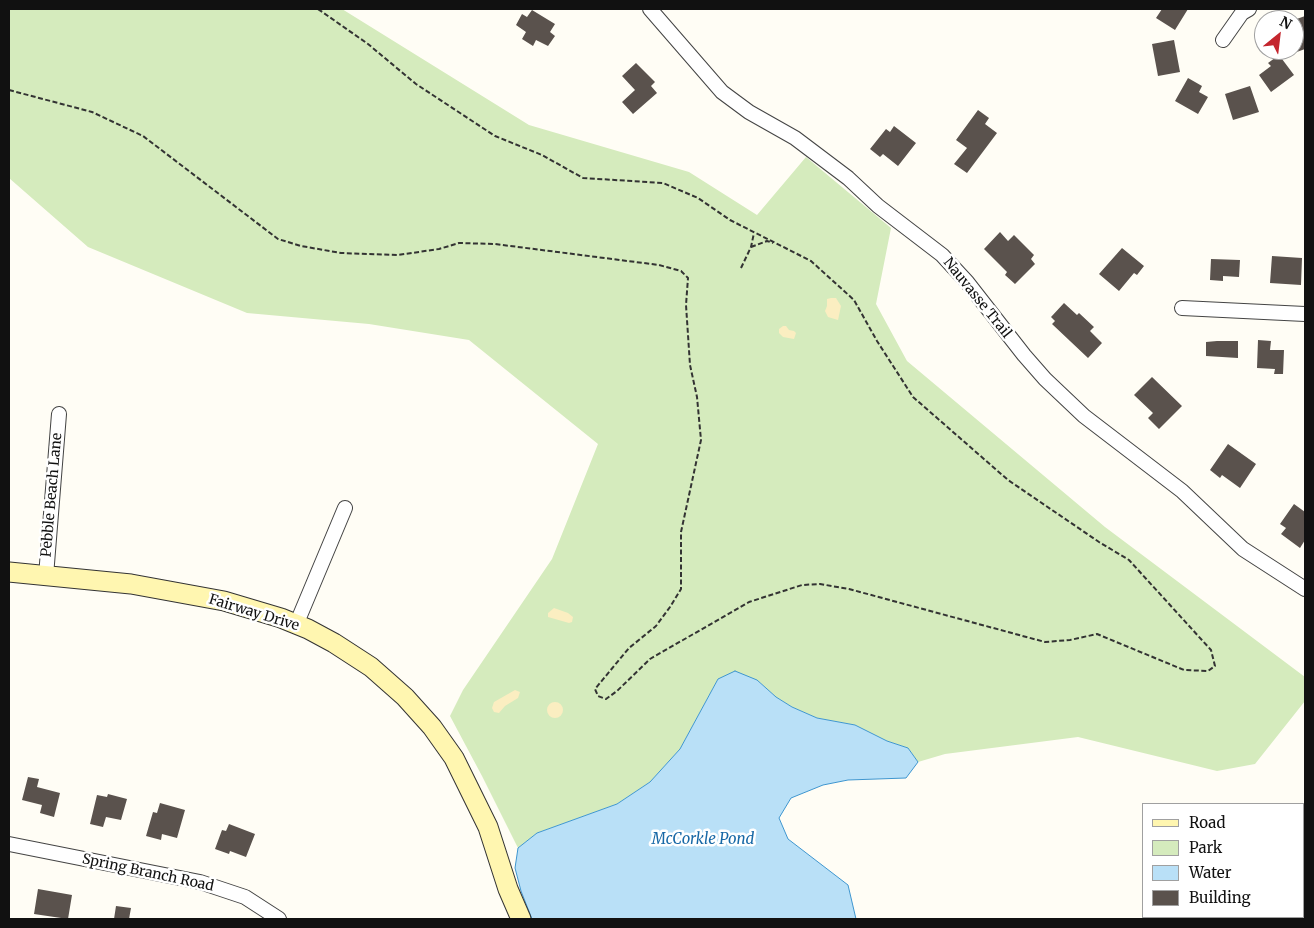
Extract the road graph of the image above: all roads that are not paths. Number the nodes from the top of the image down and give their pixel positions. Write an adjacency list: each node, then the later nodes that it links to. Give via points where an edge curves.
1 (650, 9): 10 (street, Nauvasse Trail, via 722,92 795,138 942,255 1024,355 1084,416 1182,492 1244,549)
2 (1248, 9): 3 (street)
3 (1223, 40)
4 (1182, 308): 5 (street)
5 (1305, 314)
6 (59, 414): 9 (street, Pebble Beach Lane)
7 (345, 508): 11 (street)
8 (9, 572): 9 (street, Fairway Drive)
9 (46, 576): 11 (street, Fairway Drive, via 131,584 224,601)
10 (1305, 589)
11 (296, 625): 14 (street, Fairway Drive, via 334,643 371,667 432,727 454,758 488,827)
12 (9, 844): 13 (street, Spring Branch Road, via 200,882 245,897)
13 (280, 919)
14 (521, 919)

